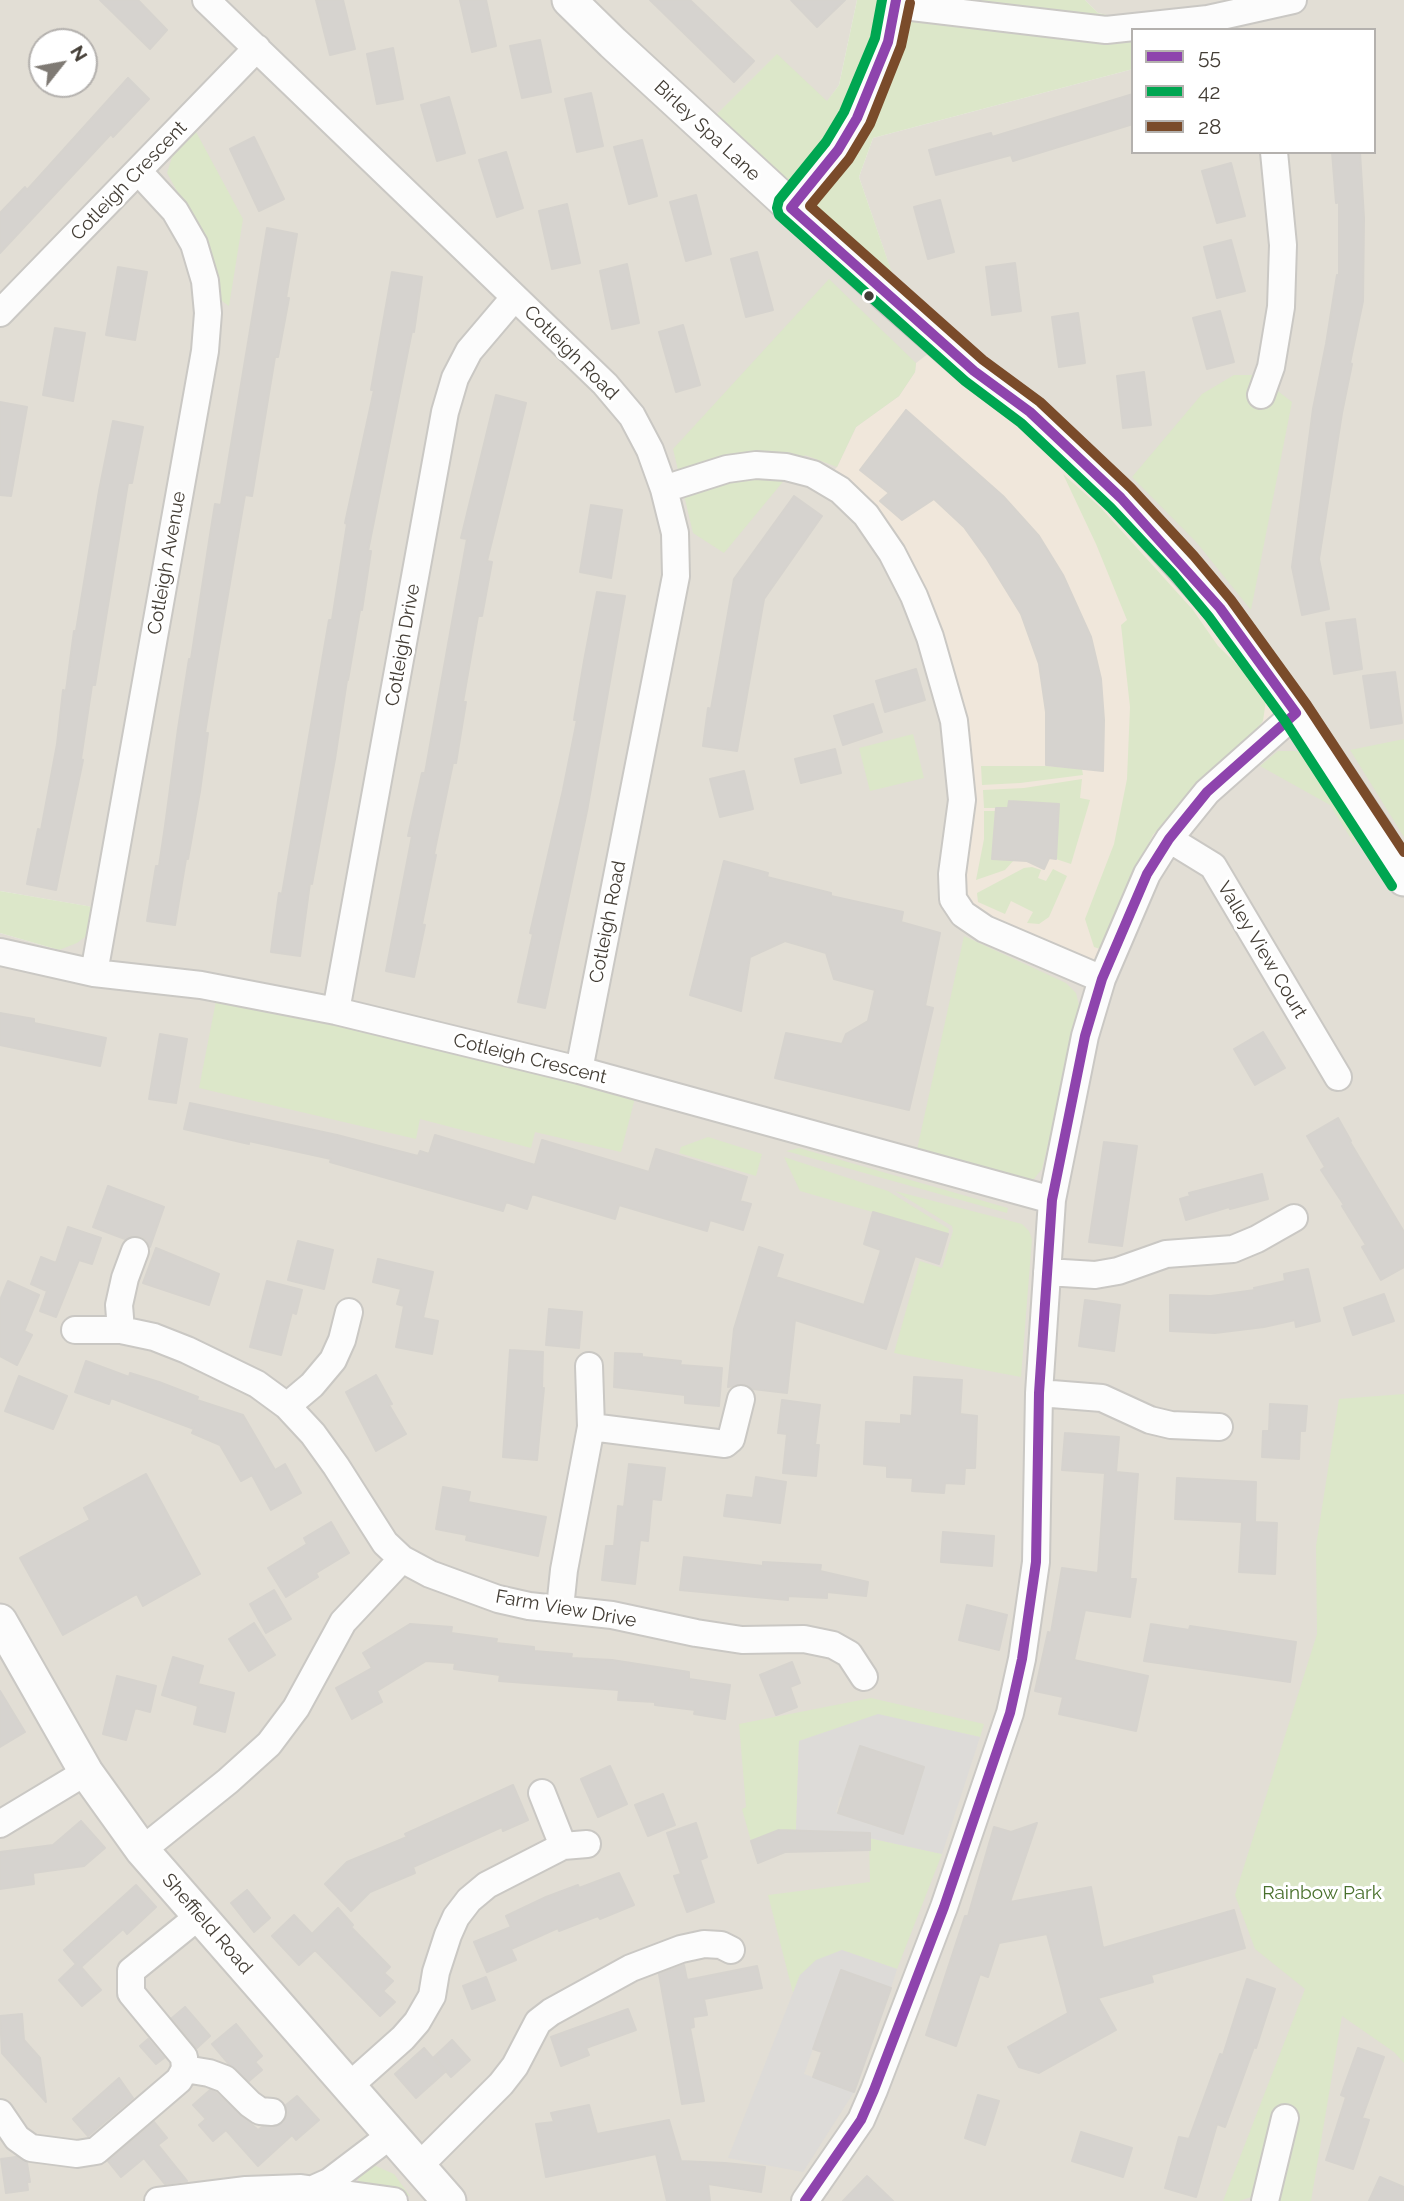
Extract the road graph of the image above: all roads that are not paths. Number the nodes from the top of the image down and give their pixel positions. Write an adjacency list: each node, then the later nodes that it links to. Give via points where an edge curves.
1 (206, 0): 8 (street, Cotleigh Road)
2 (569, 0): 11 (street, Birley Spa Lane)
3 (1293, 0): 5 (street)
4 (895, 3): 6 (street, via 1106,30); 11 (street, via 888,42 857,118 838,150)
5 (1249, 21): 7 (street)
6 (1131, 28)
7 (1132, 28)
8 (257, 48): 10 (street, Cotleigh Crescent); 12 (street, Cotleigh Road)
9 (1274, 154): 14 (street, via 1283,245 1281,307)
10 (138, 170): 13 (street, Cotleigh Crescent); 20 (street, Cotleigh Avenue, via 175,211 194,244 208,313)
11 (791, 208): 16 (street, Birley Spa Lane, via 974,371 1030,412 1121,498 1220,608)
12 (514, 298): 15 (street, Cotleigh Road, via 606,384 632,416); 22 (street, Cotleigh Drive, via 469,351 445,412)
13 (0, 313)
14 (1261, 395)
15 (664, 489): 21 (street, via 727,469 786,467 813,474 840,490 866,515 915,596 954,721 962,800 953,899 963,915 985,929); 23 (street, Cotleigh Road, via 675,533 676,576)
16 (1296, 713): 17 (street, via 1207,792); 18 (street, Birley Spa Lane)
17 (1169, 839): 21 (street, via 1147,874); 24 (street, Valley View Court, via 1213,866)
18 (1404, 879)
19 (0, 952): 20 (street, Cotleigh Crescent)
20 (94, 973): 22 (street, Cotleigh Crescent, via 201,985)
21 (1102, 979): 25 (street, via 1085,1036)
22 (336, 1011): 23 (street, Cotleigh Crescent)
23 (579, 1070): 25 (street, Cotleigh Crescent)
24 (1338, 1077)
25 (1052, 1200): 28 (street)
26 (1294, 1218): 28 (street, via 1233,1250 1166,1254 1096,1275)
27 (135, 1251): 31 (street, via 119,1305)
28 (1047, 1272): 33 (street)
29 (349, 1312): 35 (street, via 333,1360)
30 (75, 1330): 31 (street, Farm View Drive)
31 (121, 1330): 35 (street, Farm View Drive, via 187,1350 257,1384)
32 (589, 1366): 36 (street)
33 (1040, 1393): 37 (street, via 1102,1398 1171,1425); 60 (street, via 1036,1562 1010,1713 944,1907 874,2090 861,2120)
34 (741, 1399): 36 (street, via 731,1439 724,1444)
35 (287, 1406): 38 (street, Farm View Drive, via 336,1466 385,1544)
36 (591, 1427): 39 (street)
37 (1219, 1427)
38 (402, 1559): 39 (street, Farm View Drive, via 498,1600); 45 (street, via 343,1622 296,1709 269,1744)
39 (560, 1608): 41 (street, Farm View Drive, via 742,1640 804,1639 833,1645 849,1654)
40 (0, 1621): 42 (street, Sheffield Road)
41 (864, 1677)
42 (86, 1772): 44 (street); 45 (street, Sheffield Road)
43 (542, 1793): 49 (street, via 575,1845 487,1885 469,1900 448,1935 432,1996 417,2022)
44 (0, 1824)
45 (142, 1850): 46 (street, Sheffield Road)
46 (200, 1916): 48 (street, via 131,1972 130,1981 131,1993 184,2057); 49 (street, Sheffield Road)
47 (731, 1950): 54 (street, via 704,1944 681,1949 631,1968 551,2012 538,2022 501,2084)
48 (185, 2069): 50 (street, via 225,2079 250,2104); 51 (street, via 179,2080 96,2151 77,2154 31,2148 17,2138)
49 (348, 2087): 53 (street, Sheffield Road)
50 (272, 2112)
51 (0, 2113)
52 (1285, 2118): 61 (street)
53 (391, 2136): 54 (street, Sheffield Road); 55 (street)
54 (419, 2166): 59 (street, Sheffield Road)
55 (311, 2190): 56 (street); 58 (street)
56 (247, 2196): 57 (street)
57 (158, 2201)
58 (394, 2201)
59 (447, 2201)
60 (805, 2201)
61 (1265, 2201)

